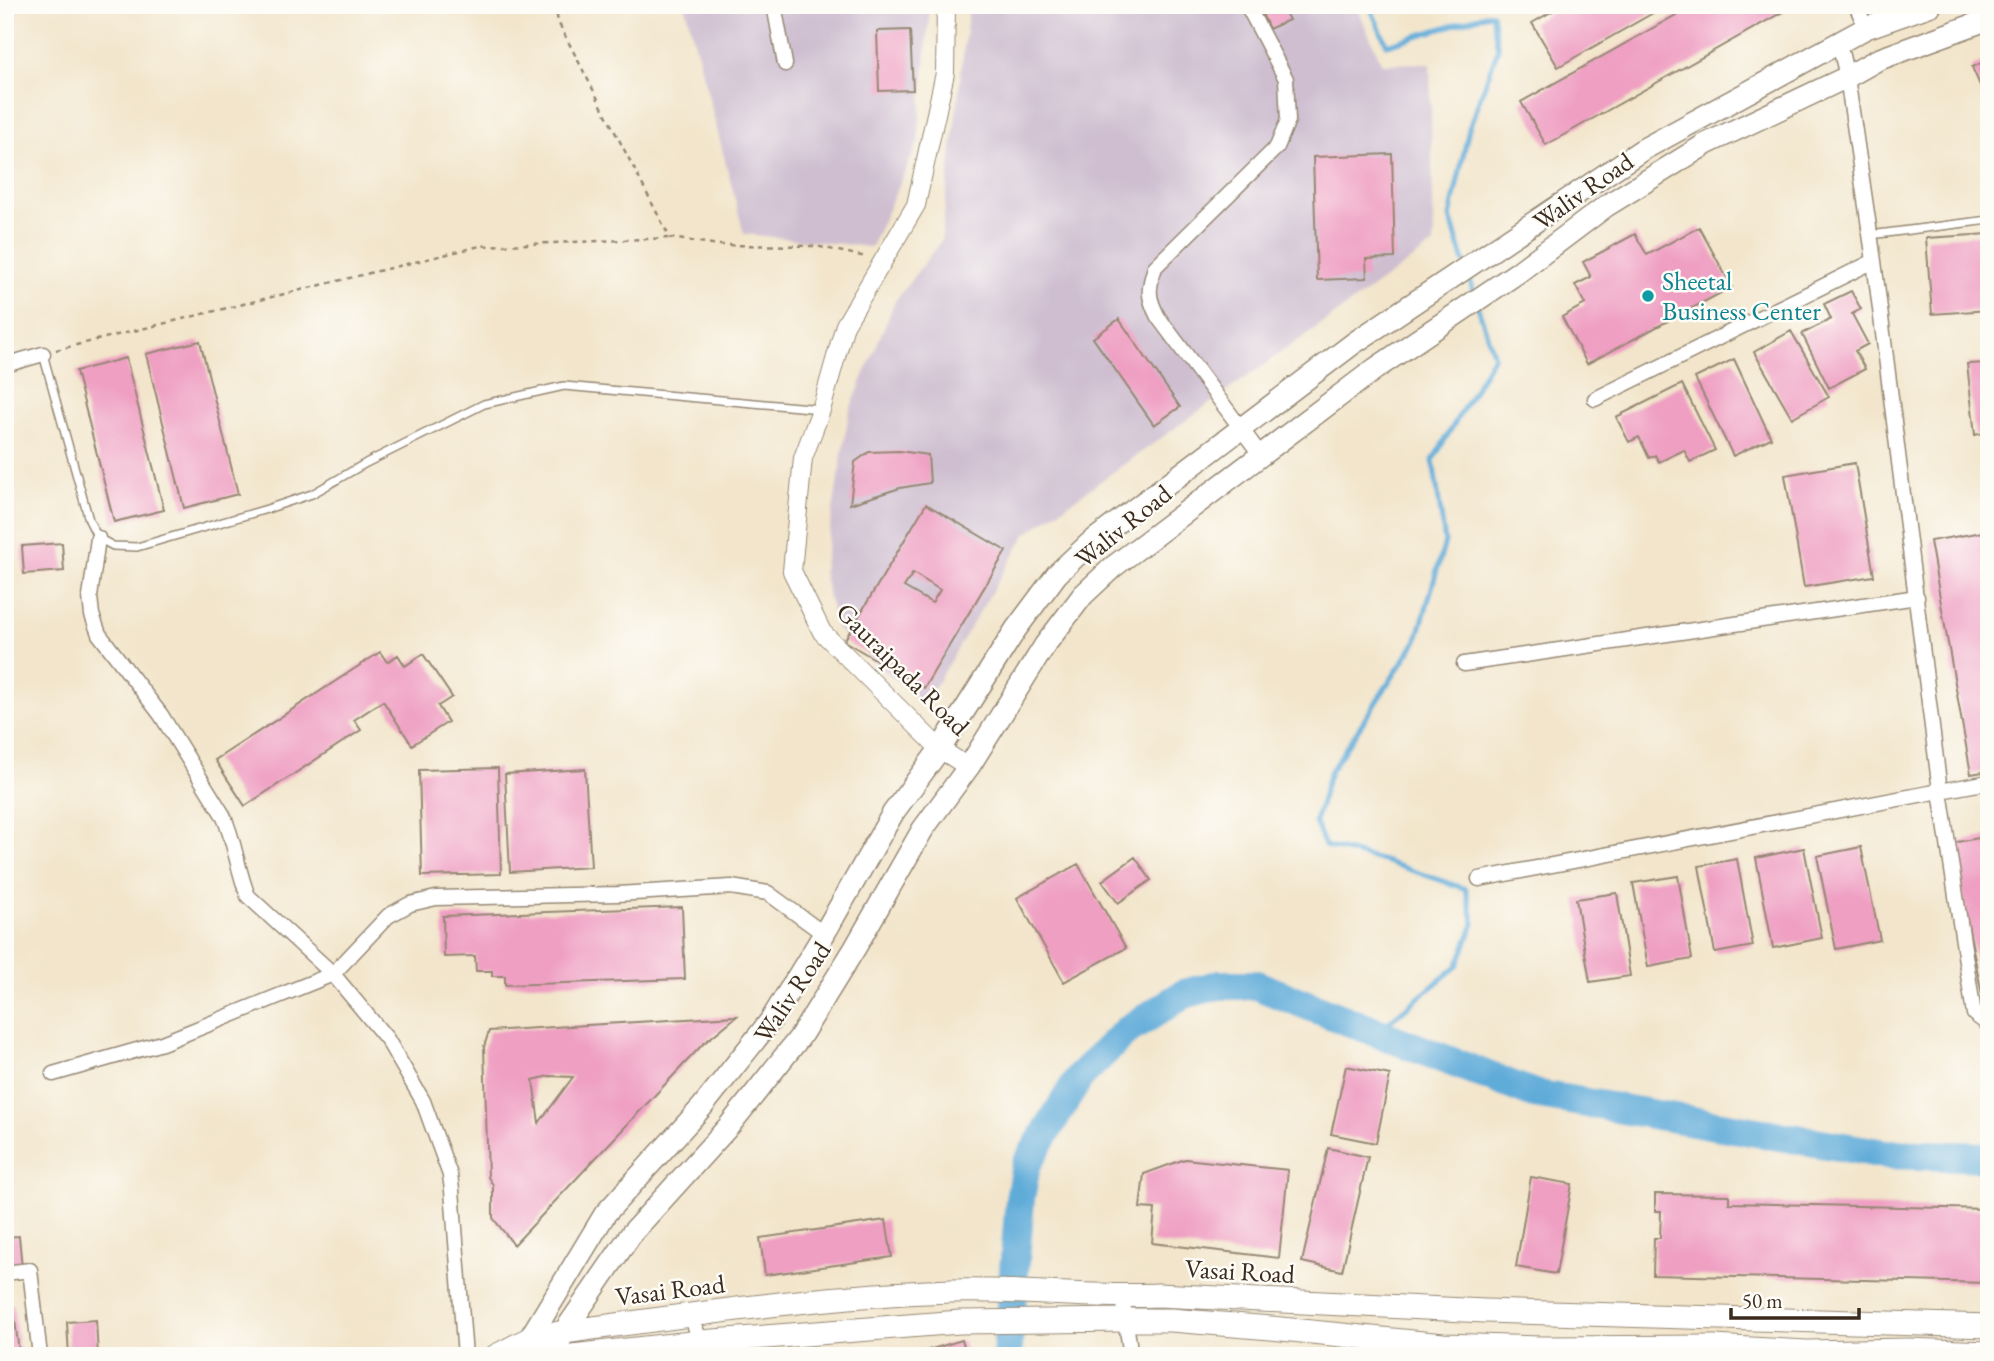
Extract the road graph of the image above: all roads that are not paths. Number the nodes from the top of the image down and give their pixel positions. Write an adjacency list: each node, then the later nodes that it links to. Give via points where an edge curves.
1 (774, 5): 9 (street)
2 (946, 5): 17 (street, Gauraipada Road, via 945,73 916,205 845,325)
3 (1247, 5): 18 (street, via 1286,79 1288,120 1277,147 1155,267 1149,299)
4 (1856, 5): 7 (street)
5 (1931, 5): 7 (main road, Waliv Road)
6 (1989, 19): 10 (main road, Waliv Road, via 1877,60)
7 (1866, 28): 8 (main road, Waliv Road)
8 (1839, 43): 10 (street); 18 (main road, Waliv Road, via 1642,150 1354,343)
9 (785, 64)
10 (1847, 77): 12 (street); 19 (main road, Waliv Road, via 1706,144 1606,206)
11 (1989, 220): 12 (lane)
12 (1869, 235): 13 (street)
13 (1874, 261): 16 (street); 21 (street)
14 (43, 354): 15 (street); 20 (lane)
15 (5, 365)
16 (1595, 398)
17 (821, 410): 20 (lane, via 564,386 484,404 312,494 267,509 137,547 113,546); 23 (street, Gauraipada Road, via 803,458 792,571 822,632)
18 (1240, 428): 19 (street); 23 (main road, Waliv Road, via 1090,543 1057,574 1016,629)
19 (1260, 454): 24 (main road, Waliv Road, via 1083,595 1045,645)
20 (98, 538): 29 (street, via 90,597 100,634 161,715 223,815 248,895)
21 (1917, 597): 22 (street); 26 (street)
22 (1464, 664)
23 (940, 749): 24 (street, Gauraipada Road); 28 (main road, Waliv Road, via 893,813)
24 (968, 767): 37 (main road, Waliv Road, via 923,829 800,1037 729,1126 632,1233)
25 (1989, 782): 26 (street)
26 (1940, 790): 27 (street); 30 (street, via 1974,1014)
27 (1479, 879)
28 (824, 934): 29 (street, via 768,893 732,887 436,898 410,904 388,916); 38 (main road, Waliv Road, via 771,1020 702,1107 605,1214)
29 (333, 974): 31 (street, via 162,1043); 43 (street, via 387,1039 423,1101 450,1175)
30 (1989, 1025)
31 (53, 1074)
32 (5, 1273): 42 (street, via 30,1270)
33 (1115, 1297): 34 (main road, Vasai Road, via 953,1291 856,1296); 35 (street); 36 (main road, Vasai Road)
34 (691, 1315): 37 (main road, Vasai Road); 39 (street)
35 (1113, 1320): 39 (main road, Vasai Road, via 960,1322); 40 (main road, Vasai Road); 47 (street)
36 (1989, 1326)
37 (564, 1332): 38 (main road, Vasai Road); 45 (main road, Waliv Road)
38 (523, 1348): 44 (main road, Vasai Road)
39 (703, 1349): 46 (main road, Vasai Road)
40 (1586, 1352): 41 (main road, Vasai Road, via 1714,1347)
41 (1983, 1354)
42 (40, 1356)
43 (465, 1356)
44 (496, 1356)
45 (553, 1356)
46 (572, 1356)
47 (1131, 1356)

